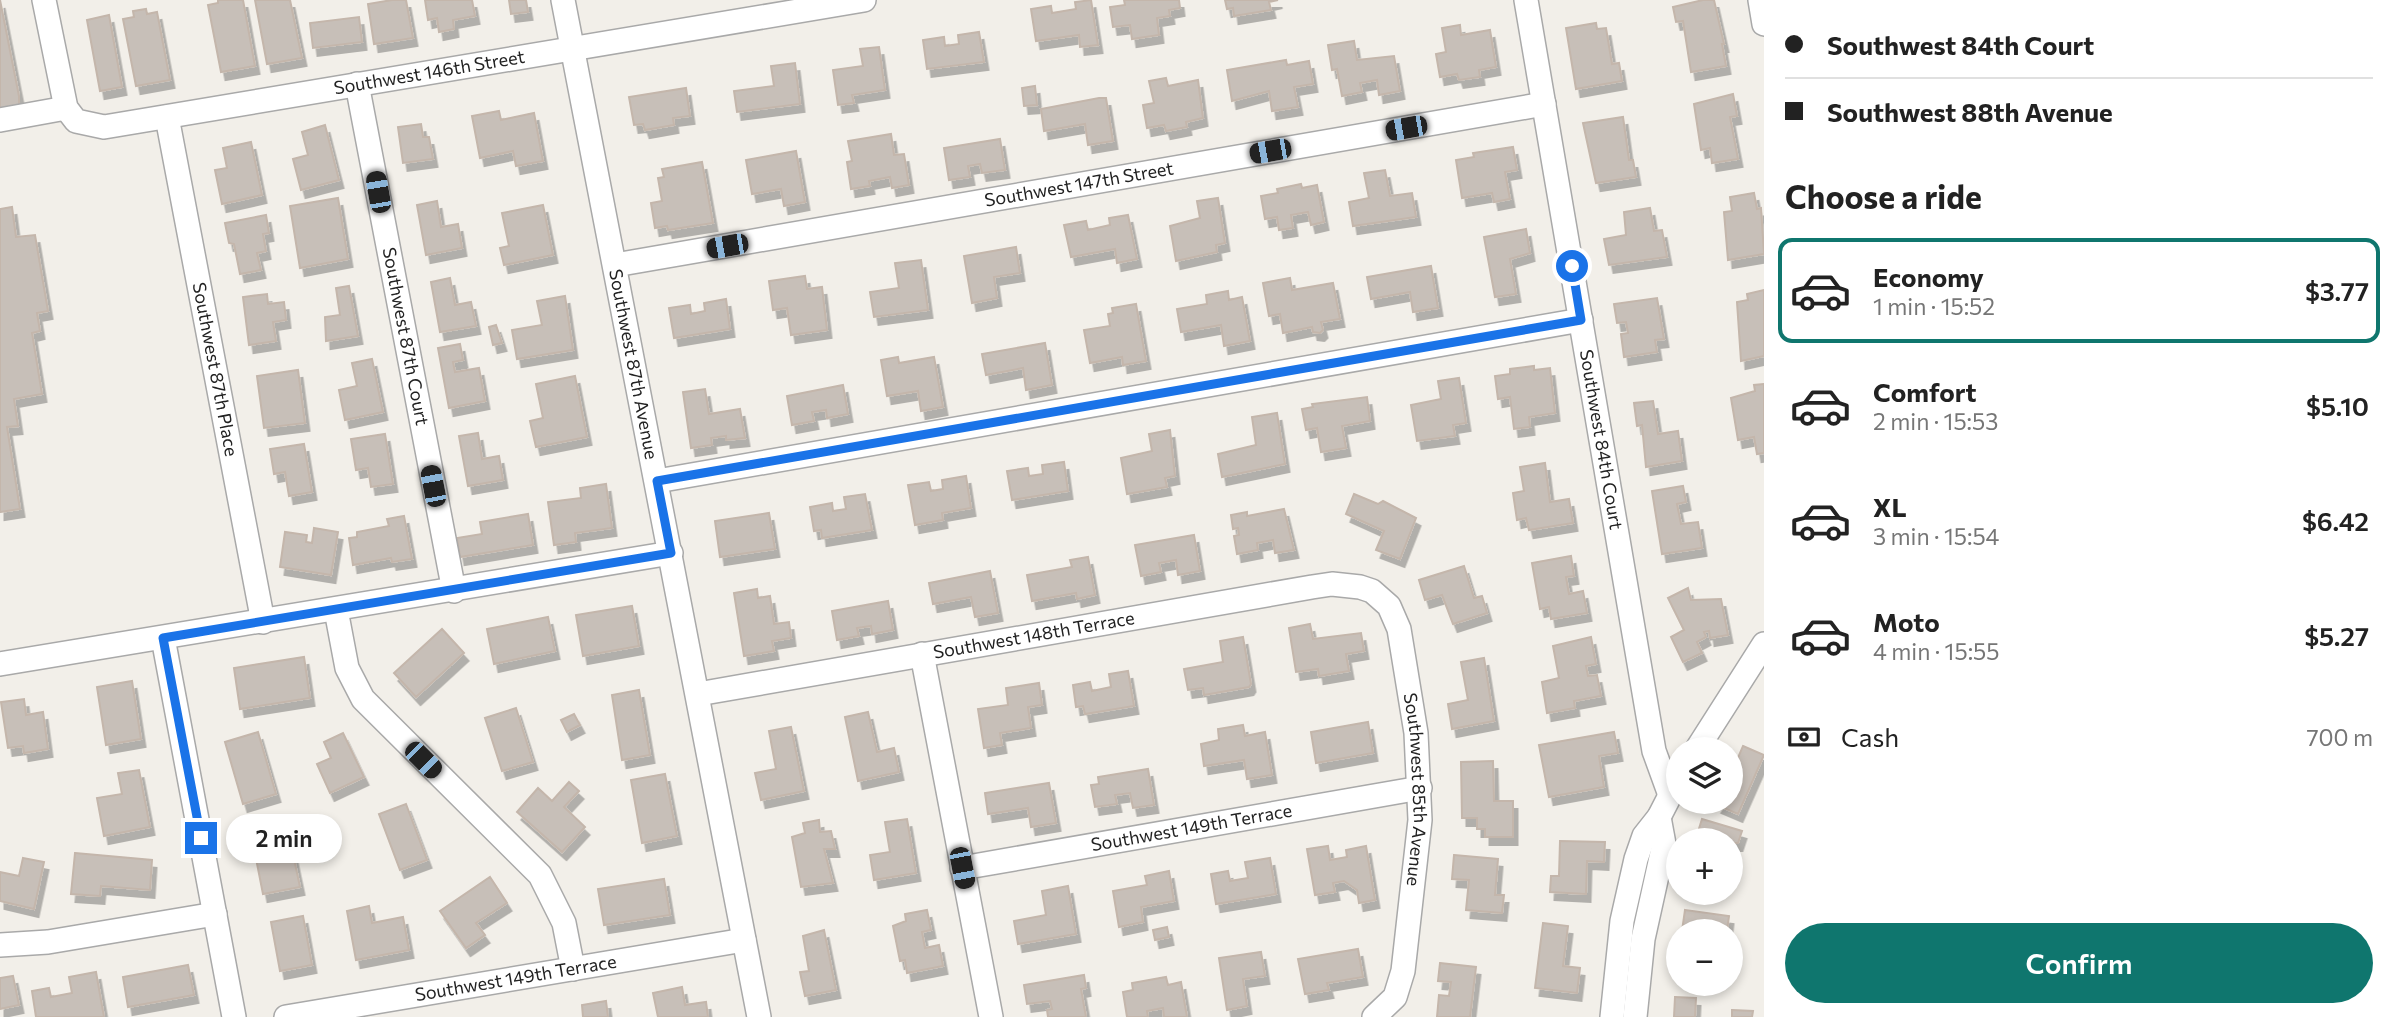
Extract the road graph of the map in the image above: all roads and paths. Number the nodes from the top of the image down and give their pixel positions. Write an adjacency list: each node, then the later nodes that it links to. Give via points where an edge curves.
1 (44, 0): 10 (street)
2 (563, 0): 7 (street, Southwest 87th Avenue)
3 (864, 0): 7 (street, Southwest 146th Street)
4 (1526, 0): 9 (street, Southwest 84th Court)
5 (1760, 0): 6 (street)
6 (1764, 24)
7 (573, 50): 8 (street, Southwest 146th Street); 13 (street, Southwest 87th Avenue)
8 (357, 84): 11 (street, Southwest 146th Street); 17 (street, Southwest 87th Court)
9 (1544, 104): 13 (street, Southwest 147th Street); 14 (street, Southwest 84th Court)
10 (66, 108): 11 (street, Southwest 146th Street, via 76,121 92,126); 12 (street)
11 (167, 117): 20 (street, Southwest 87th Place)
12 (0, 120)
13 (615, 265): 15 (street, Southwest 87th Avenue)
14 (1581, 320): 15 (street); 27 (street, Southwest 84th Court, via 1654,751)
15 (657, 481): 16 (street, Southwest 87th Avenue)
16 (671, 553): 17 (street); 25 (street, Southwest 87th Avenue)
17 (454, 591): 19 (street)
18 (1372, 591): 23 (street, Southwest 148th Terrace, via 1347,584 1312,587); 28 (street, Southwest 85th Avenue, via 1389,606 1399,629)
19 (336, 610): 20 (street); 35 (street, via 347,668 363,699 540,875 564,923)
20 (263, 622): 21 (street)
21 (163, 638): 24 (street); 32 (street)
22 (1764, 644): 26 (street)
23 (922, 654): 25 (street, Southwest 148th Terrace); 31 (street)
24 (0, 664)
25 (698, 695): 33 (street, Southwest 87th Avenue)
26 (1705, 737)
27 (1666, 773)
28 (1420, 788): 31 (street, Southwest 149th Terrace); 40 (street, Southwest 85th Avenue, via 1405,951 1395,997)
29 (1666, 803): 30 (street)
30 (1659, 817): 41 (street, via 1644,836 1629,886); 42 (street, via 1664,844 1643,939)
31 (962, 868): 39 (street)
32 (215, 914): 34 (street, via 48,942); 36 (street)
33 (744, 940): 35 (street, Southwest 149th Terrace); 38 (street, Southwest 87th Avenue)
34 (0, 945)
35 (573, 969): 37 (street, Southwest 149th Terrace)
36 (233, 1017)
37 (286, 1017)
38 (759, 1017)
39 (991, 1017)
40 (1374, 1017)
41 (1612, 1017)
42 (1635, 1017)

